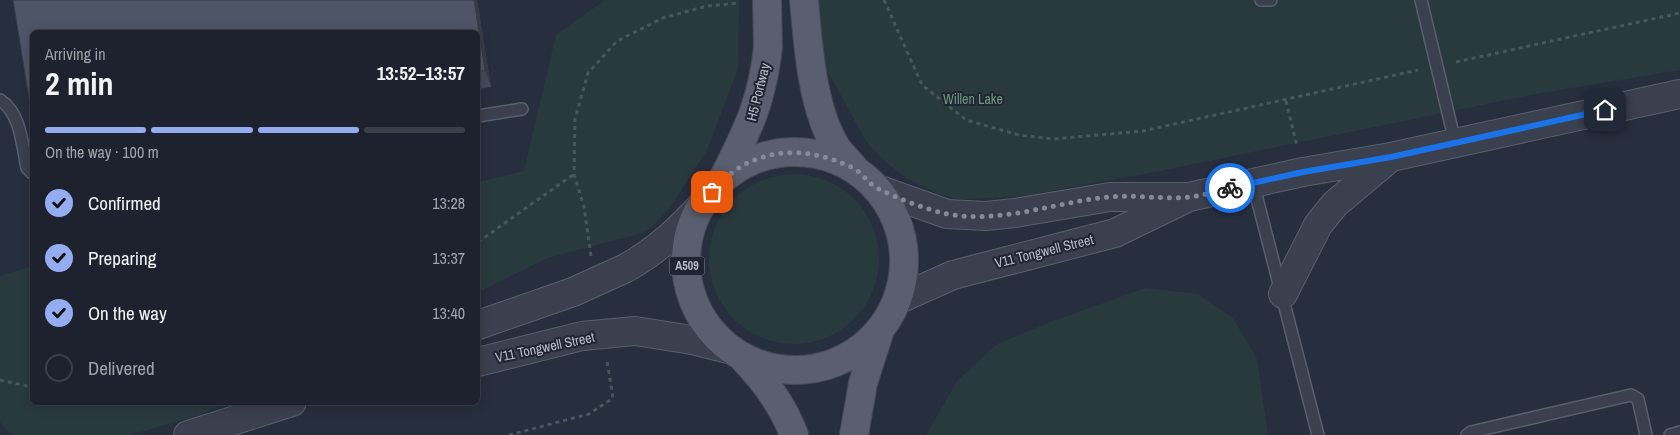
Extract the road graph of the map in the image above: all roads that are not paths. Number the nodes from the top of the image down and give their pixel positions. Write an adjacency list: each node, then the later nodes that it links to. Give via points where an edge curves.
1 (804, 0): 12 (main road, A509, via 815,90 836,147)
2 (1262, 0): 3 (lane)
3 (1271, 0)
4 (1421, 0): 10 (lane)
5 (758, 1): 14 (main road, H5 Portway / A509, bridge, via 768,47 764,77 757,106)
6 (1680, 94): 10 (street, V11 Tongwell Street)
7 (0, 100): 13 (lane, via 15,116)
8 (522, 109): 9 (lane)
9 (480, 116)
10 (1455, 142): 11 (street, V11 Tongwell Street)
11 (1391, 157): 15 (street, V11 Tongwell Street); 19 (street, via 1335,204 1318,225)
12 (855, 169): 14 (main road, A509, via 823,155 788,151 754,159); 16 (main road, A509)
13 (30, 171)
14 (724, 178): 18 (main road, A509)
15 (1253, 183): 17 (street, V11 Tongwell Street); 19 (lane)
16 (877, 189): 17 (street, V11 Tongwell Street, via 947,214 986,216 1110,197); 20 (main road, A509, via 894,213 902,242 904,271)
17 (1189, 197): 20 (street, V11 Tongwell Street, via 1115,233 953,275)
18 (701, 206): 21 (street, bridge, via 672,236 626,268 573,292); 23 (main road, A509, via 690,230 686,257 688,284 697,309 707,324)
19 (1283, 294): 30 (lane)
20 (897, 300): 22 (main road, A509)
21 (480, 324)
22 (880, 329): 23 (main road, A509, via 862,347 841,360 816,368 791,370 766,366); 29 (main road, A509, via 863,383)
23 (737, 353): 24 (street, V11 Tongwell Street, bridge, via 692,340 635,331 582,336); 28 (main road, A509, via 774,394)
24 (480, 362)
25 (283, 405): 27 (street)
26 (1680, 432): 33 (lane)
27 (188, 435)
28 (794, 435)
29 (854, 435)
30 (1318, 435)
31 (1467, 435): 32 (lane, via 1632,395 1638,399)
32 (1646, 435)
33 (1670, 435)

